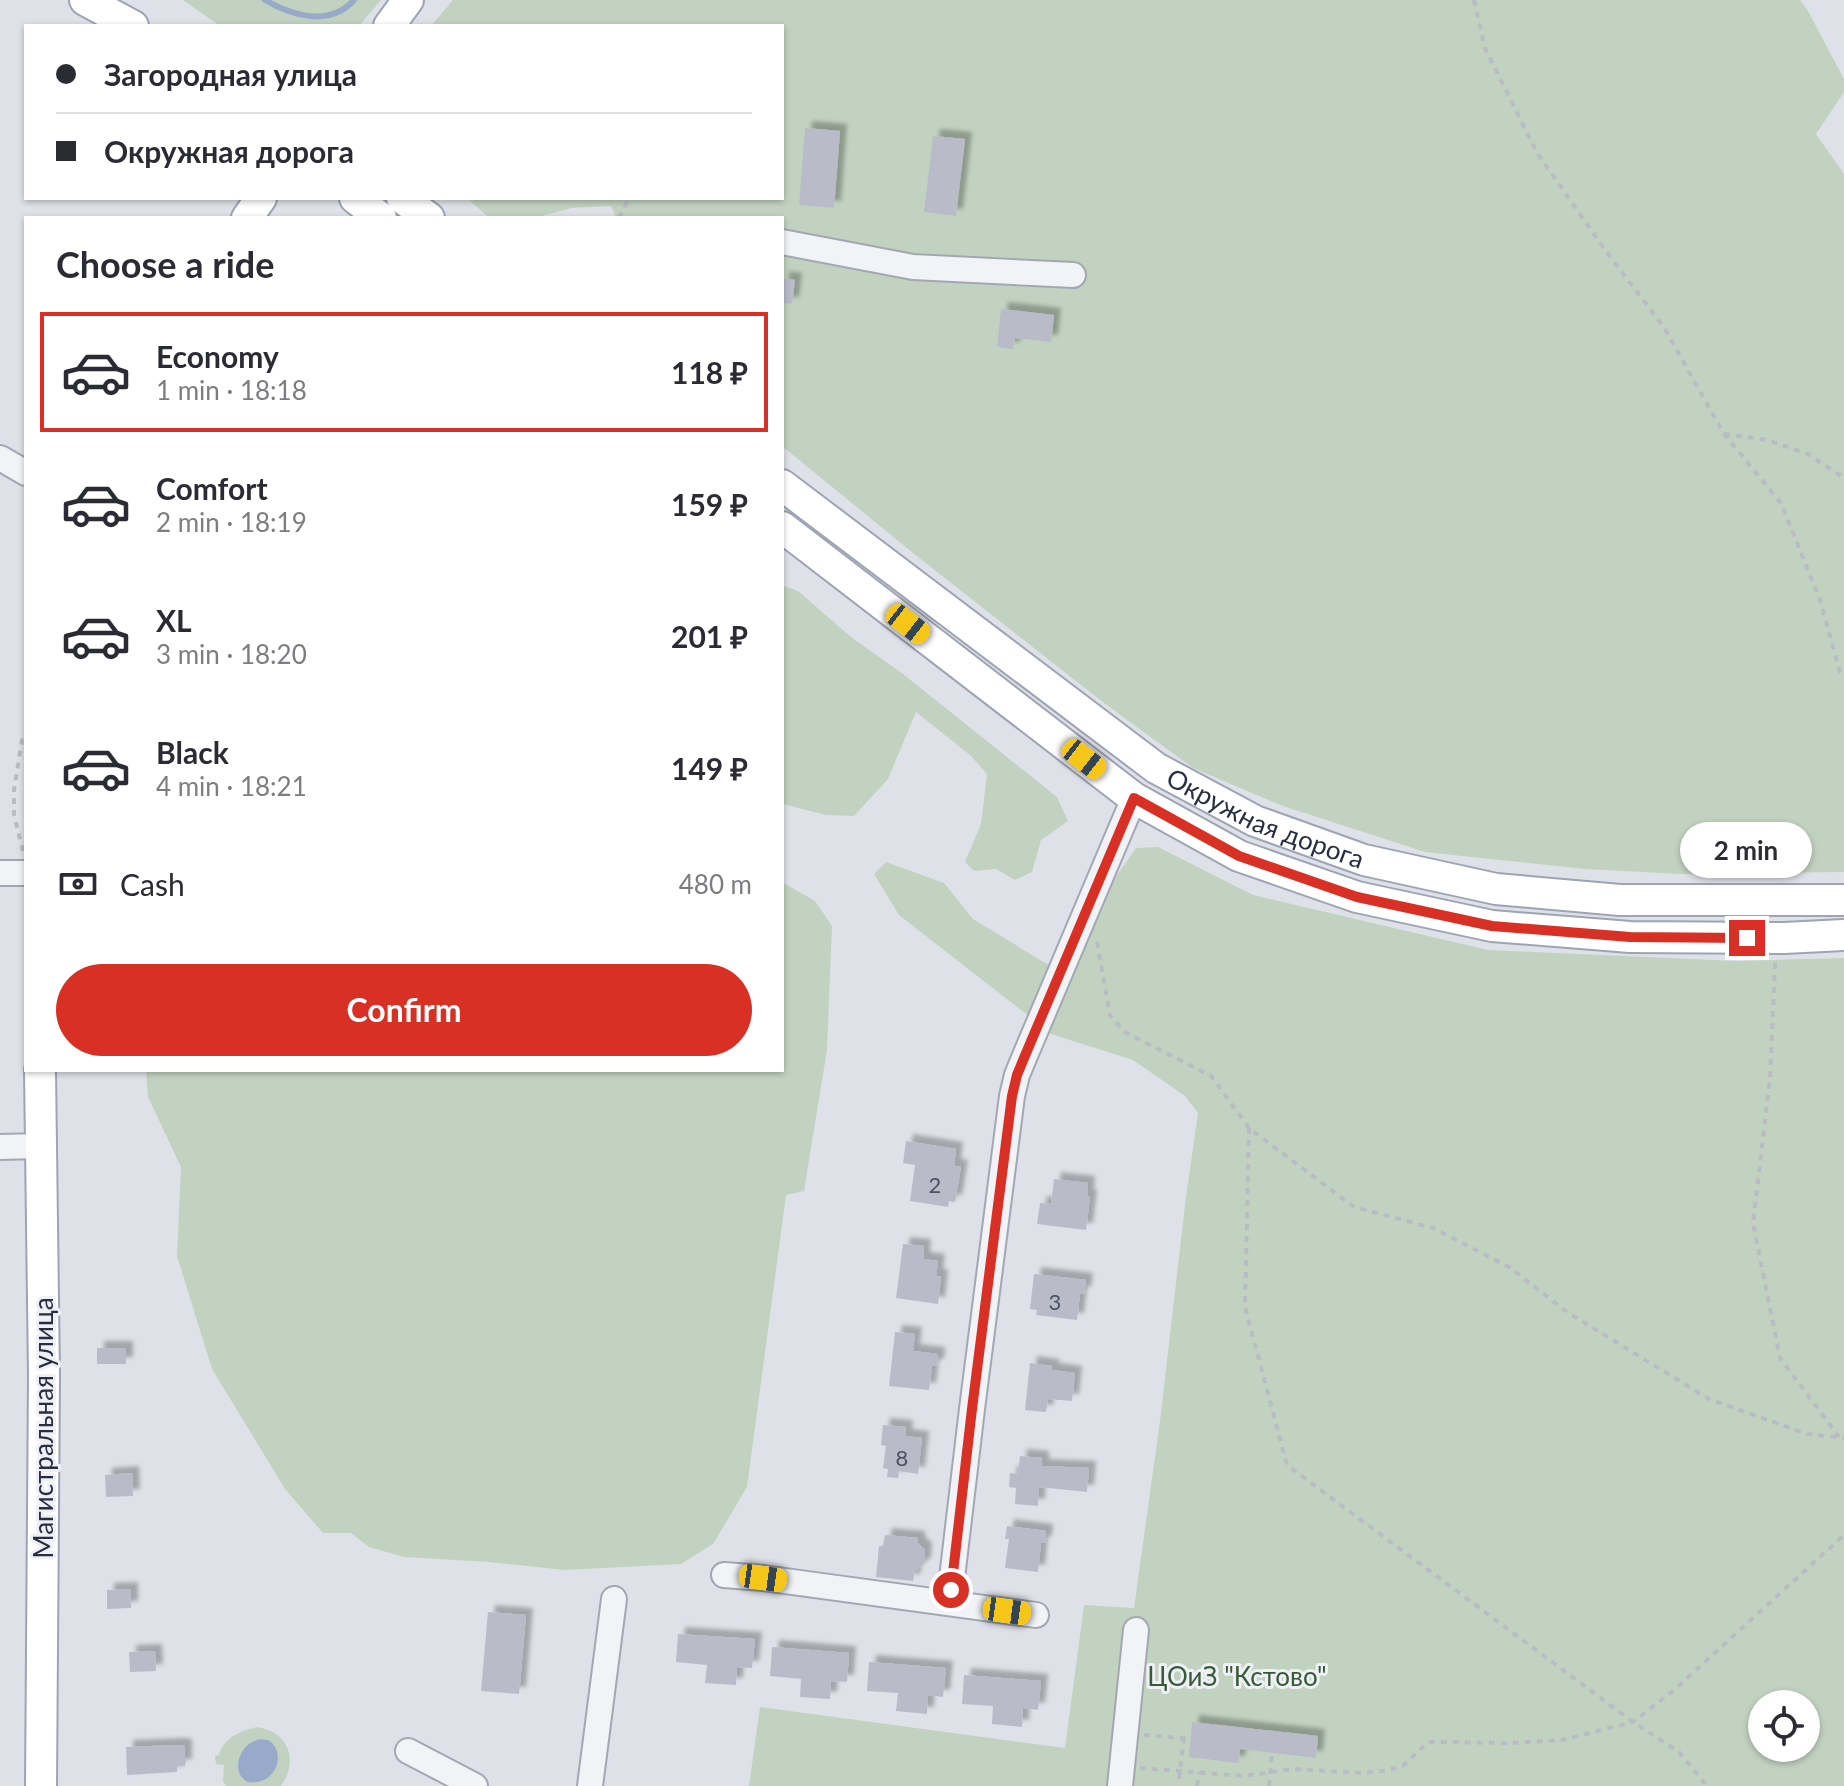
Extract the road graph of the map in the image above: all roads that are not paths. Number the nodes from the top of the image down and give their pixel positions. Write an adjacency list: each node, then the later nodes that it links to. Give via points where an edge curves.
1 (408, 0): 4 (main road)
2 (93, 2): 3 (main road)
3 (128, 24)
4 (390, 24)
5 (358, 200): 7 (main road)
6 (405, 200): 8 (main road)
7 (378, 216)
8 (426, 216)
9 (784, 242): 10 (street, via 913,267)
10 (1073, 275)
11 (0, 458): 12 (street)
12 (24, 472)
13 (784, 487): 16 (main road, Окружная дорога, via 1156,768 1255,821 1364,860 1496,889 1620,900)
14 (784, 529): 15 (main road, Окружная дорога)
15 (1134, 798): 17 (main road, Окружная дорога, via 1239,856 1357,897 1492,926 1630,937); 22 (street, via 1012,1096)
16 (1844, 900)
17 (1844, 935)
18 (40, 1072): 19 (main road, Магистральная улица)
19 (41, 1146): 20 (street); 28 (main road, Магистральная улица)
20 (0, 1147)
21 (724, 1575): 22 (street)
22 (949, 1596): 24 (street)
23 (614, 1599): 30 (street)
24 (1036, 1615)
25 (1136, 1630): 27 (street)
26 (408, 1751): 29 (street)
27 (1121, 1776)
28 (41, 1786)
29 (475, 1786)
30 (590, 1786)

